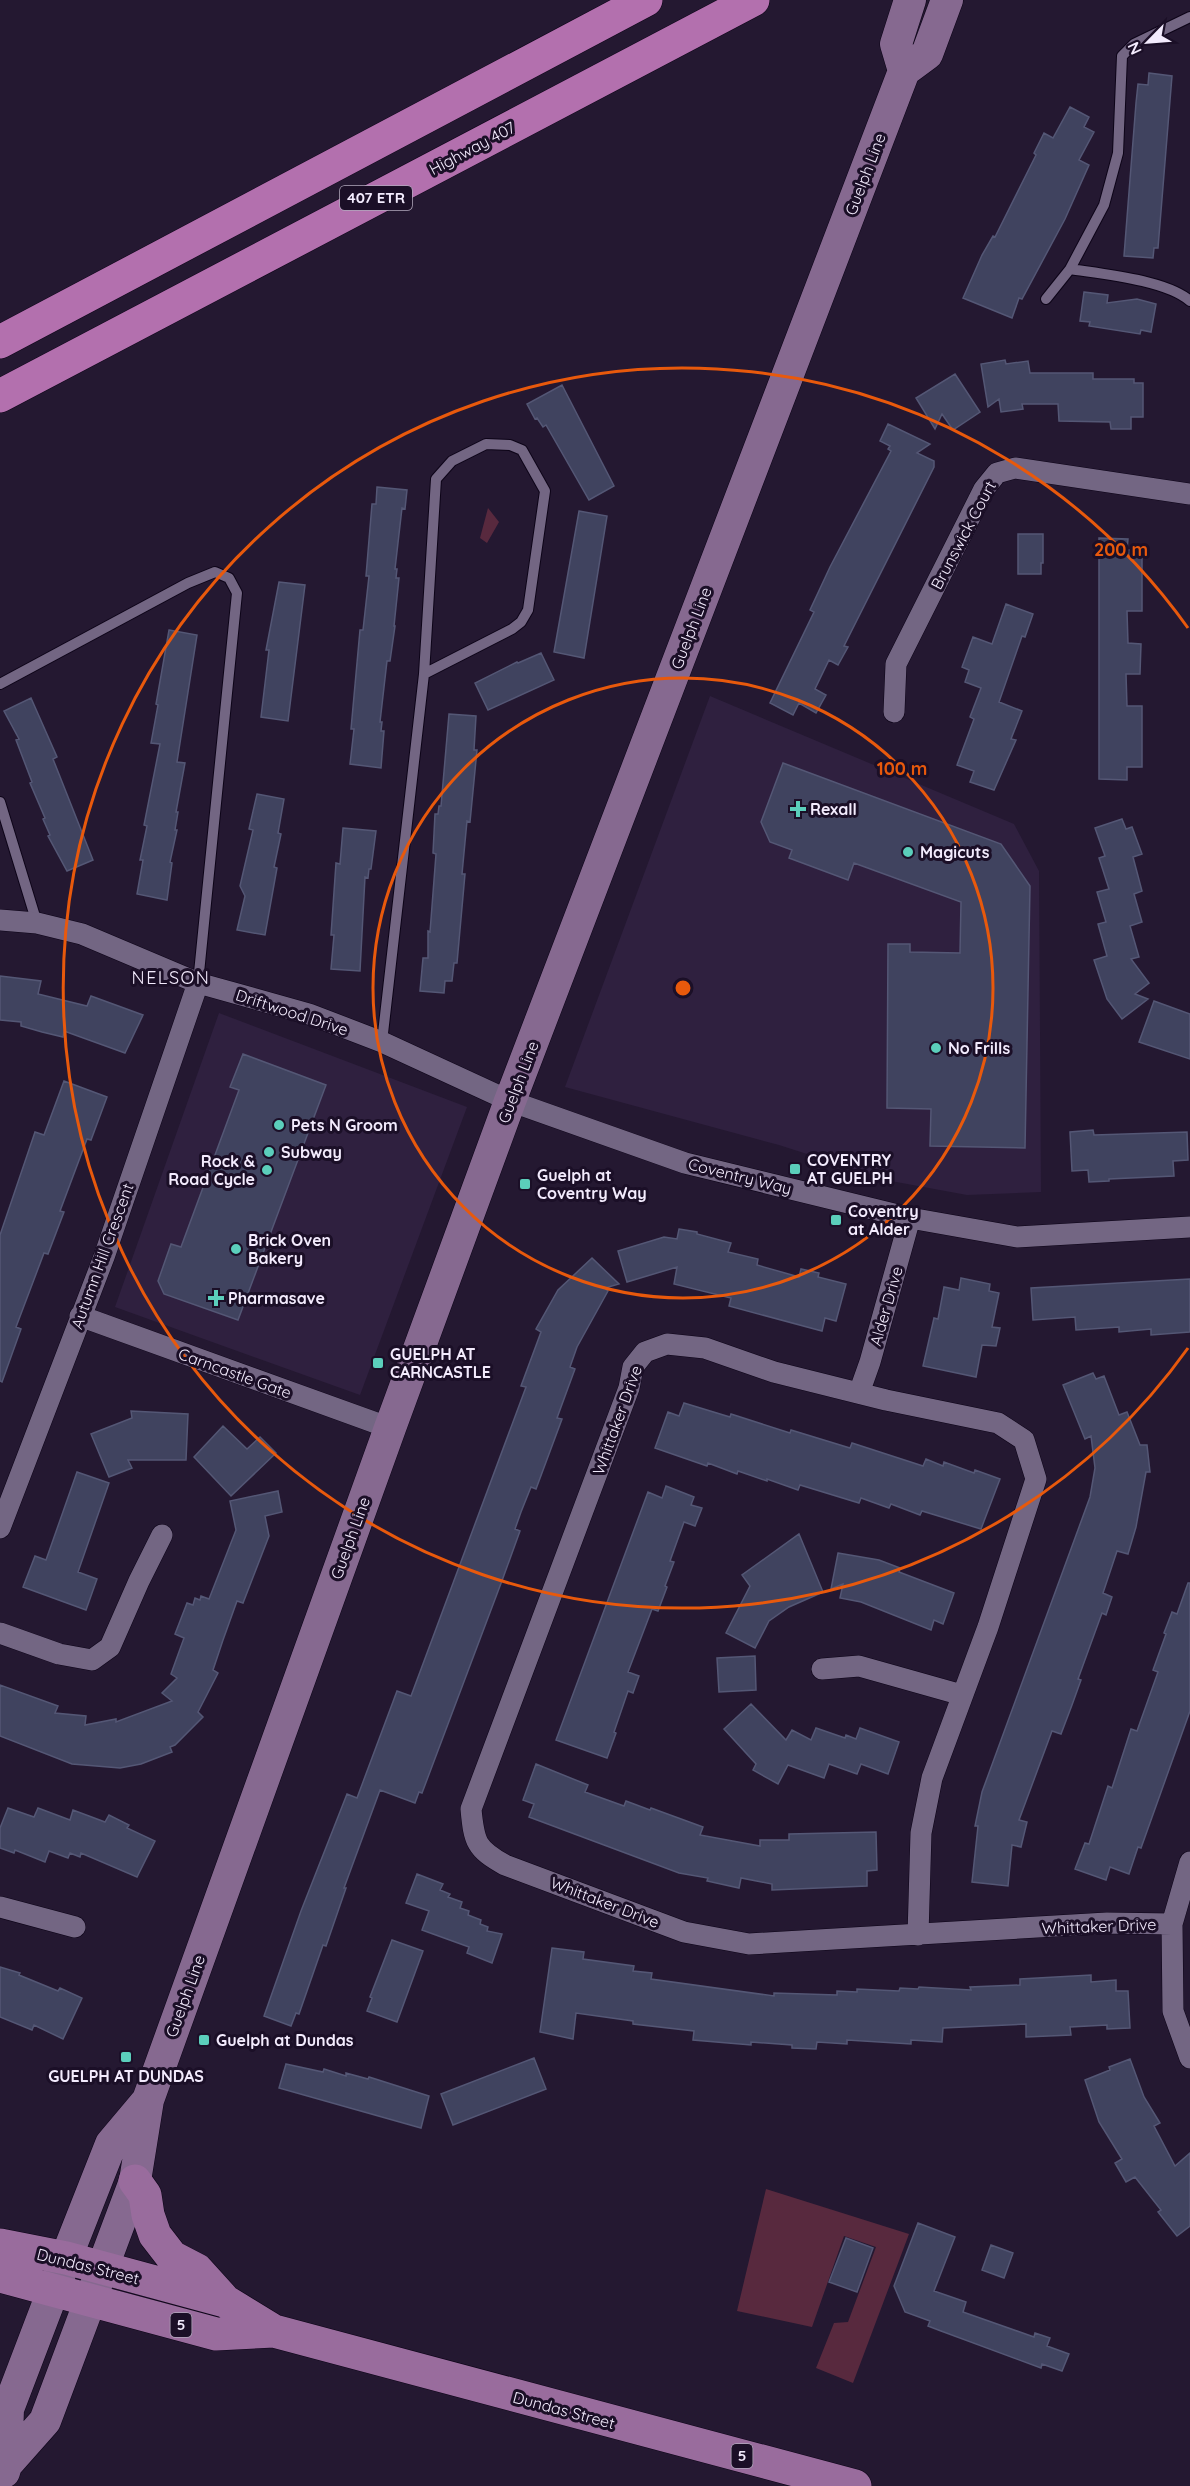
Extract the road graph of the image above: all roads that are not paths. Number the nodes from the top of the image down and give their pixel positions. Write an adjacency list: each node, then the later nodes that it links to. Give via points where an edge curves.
1 (646, 0): 10 (highway, 407 ETR)
2 (753, 0): 11 (highway, Highway 407 / 407 ETR)
3 (909, 2): 6 (main road, via 896,44)
4 (944, 8): 6 (main road, via 927,54)
5 (1190, 17): 7 (lane, via 1134,44 1122,56 1118,153 1104,205)
6 (904, 71): 21 (main road, Guelph Line)
7 (1070, 269): 8 (lane); 9 (lane, via 1158,286 1183,294)
8 (1046, 299)
9 (1190, 301)
10 (0, 342)
11 (0, 396)
12 (1190, 494): 15 (street, Brunswick Court, via 1015,468 997,473 984,489 896,664)
13 (424, 674): 13 (lane, via 512,629 528,610 545,490 522,450 510,445 486,444 452,461 436,479); 20 (lane)
14 (0, 684): 19 (lane, via 188,583 215,572 229,578 237,593)
15 (894, 712)
16 (0, 802): 18 (lane)
17 (0, 920): 18 (street, Driftwood Drive)
18 (37, 923): 19 (street, Driftwood Drive, via 82,934)
19 (198, 983): 20 (street, Driftwood Drive, via 309,1014); 24 (street, Autumn Hill Crescent)
20 (382, 1042): 21 (street, Driftwood Drive)
21 (510, 1101): 22 (street, Coventry Way, via 685,1163); 26 (main road, Guelph Line)
22 (910, 1218): 23 (street, Coventry Way, via 1017,1237); 25 (street, Alder Drive)
23 (1190, 1227)
24 (80, 1316): 26 (street, Carncastle Gate); 27 (street, Autumn Hill Crescent)
25 (859, 1393): 31 (street, Whittaker Drive, via 998,1422 1024,1440 1036,1479); 36 (street, Whittaker Drive, via 774,1372 705,1348 667,1344 645,1352 633,1367 629,1388 471,1809 473,1836 484,1854 505,1865 684,1932 749,1944)
26 (390, 1428): 38 (main road, Guelph Line)
27 (0, 1528)
28 (162, 1535): 29 (street, via 110,1647 92,1660 59,1654)
29 (0, 1633)
30 (822, 1670): 31 (street, via 858,1666)
31 (962, 1695): 36 (street, Whittaker Drive, via 932,1778 921,1833)
32 (1190, 1862): 34 (street)
33 (0, 1907): 35 (street)
34 (1172, 1924): 36 (street, Whittaker Drive, via 1107,1923); 37 (street, via 1173,2011)
35 (75, 1927)
36 (918, 1935)
37 (1190, 2058)
38 (148, 2100): 39 (main road, Guelph Line); 41 (main road, Guelph Line, via 111,2144)
39 (135, 2181): 42 (main road, Guelph Line); 45 (main road, via 145,2195 155,2235 172,2257 197,2270)
40 (0, 2245): 41 (main road, Dundas Street / 5)
41 (66, 2259): 42 (main road, Dundas Street / 5); 44 (main road, Guelph Line)
42 (103, 2269): 45 (main road, Dundas Street / 5); 46 (main road, Guelph Line)
43 (0, 2276): 44 (main road, Dundas Street / 5)
44 (53, 2291): 46 (main road, Dundas Street / 5); 48 (main road, Guelph Line, via 8,2409)
45 (225, 2301): 47 (main road, Dundas Street / 5)
46 (91, 2302): 47 (main road, Dundas Street / 5, via 216,2334); 48 (main road, Guelph Line, via 45,2421)
47 (273, 2331): 49 (main road, Dundas Street / 5)
48 (3, 2473)
49 (855, 2486)

